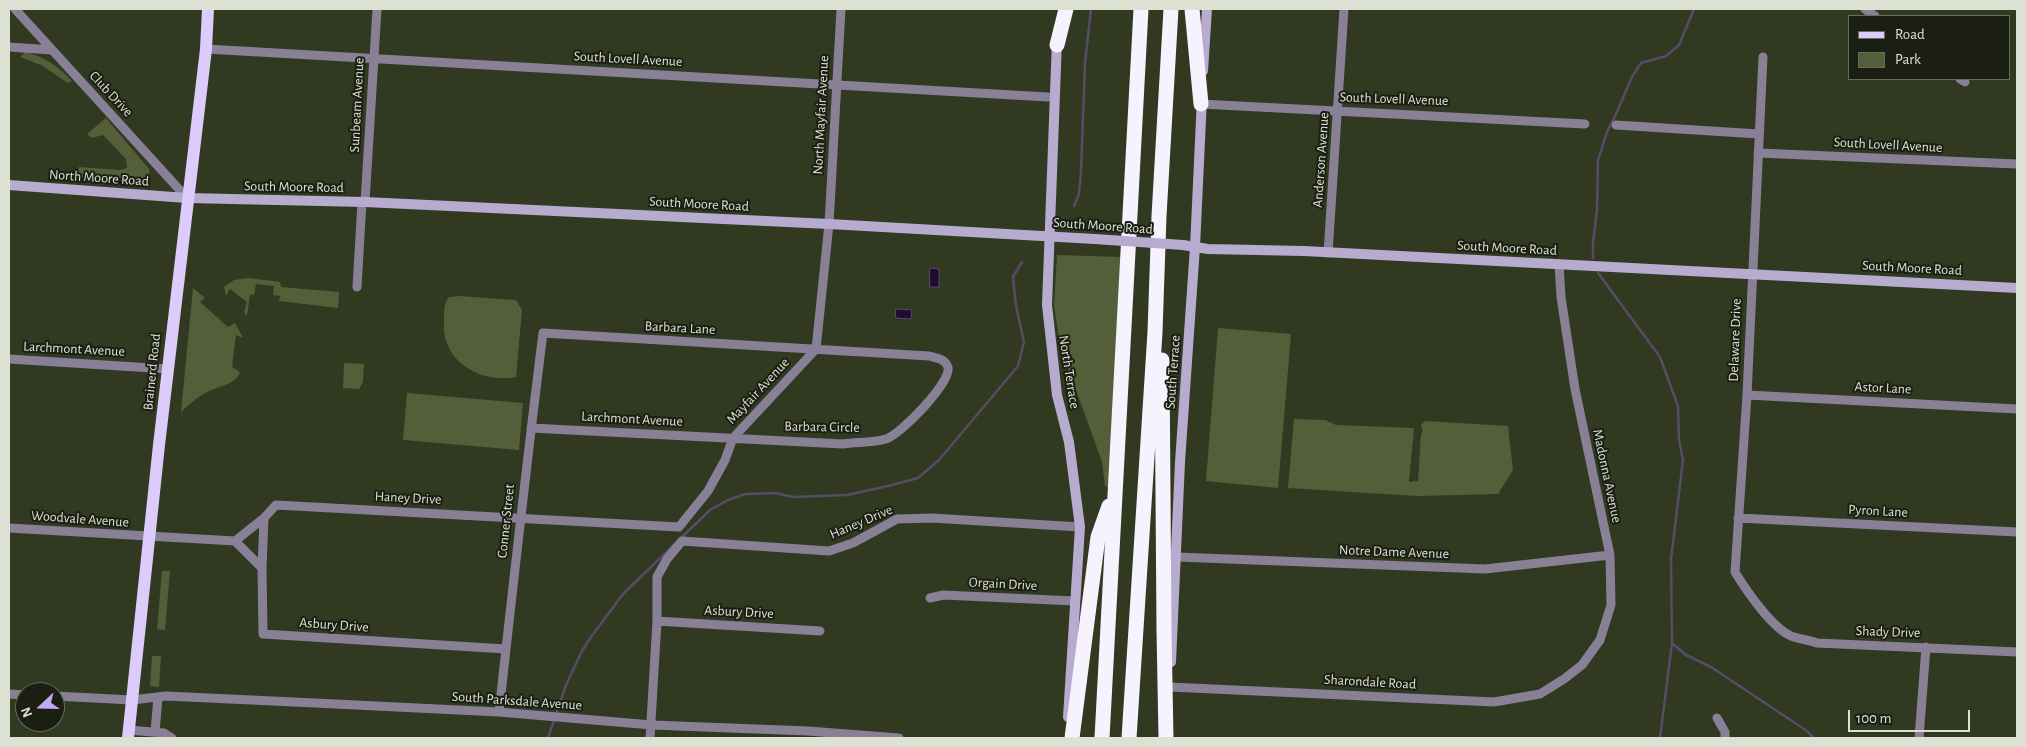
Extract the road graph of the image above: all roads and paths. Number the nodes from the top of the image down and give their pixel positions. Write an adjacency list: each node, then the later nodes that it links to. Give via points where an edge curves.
1 (15, 9): 15 (street, Club Drive)
2 (208, 9): 14 (main road, Brainerd Road)
3 (377, 9): 16 (street, Sunbeam Avenue)
4 (841, 9): 18 (street, North Mayfair Avenue)
5 (1059, 9): 12 (main road, North Terrace)
6 (1066, 9): 12 (highway)
7 (1141, 9): 47 (highway)
8 (1171, 9): 38 (highway)
9 (1192, 9): 20 (highway)
10 (1207, 9): 20 (main road, South Terrace)
11 (1344, 9): 21 (street, Anderson Avenue)
12 (1057, 45): 31 (main road, North Terrace)
13 (9, 47): 15 (street)
14 (206, 49): 16 (street, South Lovell Avenue); 28 (main road, Brainerd Road)
15 (52, 50): 28 (street, Club Drive)
16 (373, 57): 18 (street, South Lovell Avenue); 29 (street, Sunbeam Avenue)
17 (1763, 57): 24 (street, Delaware Drive)
18 (836, 85): 19 (street, South Lovell Avenue); 30 (street, North Mayfair Avenue)
19 (1048, 96)
20 (1201, 104): 21 (street, South Lovell Avenue); 32 (main road, South Terrace)
21 (1338, 111): 22 (street, South Lovell Avenue); 33 (street, Anderson Avenue)
22 (1585, 124)
23 (1616, 125): 24 (street)
24 (1759, 134): 25 (street, Delaware Drive)
25 (1758, 153): 26 (street, South Lovell Avenue); 35 (street, Delaware Drive)
26 (2017, 164)
27 (9, 185): 28 (main road, North Moore Road)
28 (187, 198): 29 (main road, South Moore Road); 42 (main road, Brainerd Road)
29 (363, 202): 30 (main road, South Moore Road); 36 (street, Sunbeam Avenue)
30 (829, 224): 31 (main road, South Moore Road); 40 (street)
31 (1050, 235): 32 (main road, South Moore Road, bridge); 51 (main road, North Terrace, via 1046,306 1049,340 1057,395 1069,442)
32 (1195, 246): 33 (main road, South Moore Road); 59 (main road, South Terrace)
33 (1328, 253): 34 (main road, South Moore Road)
34 (1559, 264): 35 (main road, South Moore Road); 58 (street, Madonna Avenue, via 1575,389)
35 (1752, 274): 37 (main road, South Moore Road); 43 (street, Delaware Drive)
36 (357, 286)
37 (2017, 288)
38 (1155, 332): 87 (highway); 88 (highway, via 1162,351)
39 (543, 333): 40 (street, Barbara Lane); 45 (street, Conner Street)
40 (816, 349): 46 (street, Mayfair Avenue); 46 (street, Barbara Circle, via 929,356 942,359 948,366 948,374 944,384 922,408 901,430 887,439 843,444)
41 (9, 359): 42 (street, Larchmont Avenue)
42 (168, 369): 55 (main road, Brainerd Road)
43 (1747, 395): 44 (street, Astor Lane); 50 (street, Delaware Drive)
44 (2017, 409)
45 (531, 428): 46 (street, Larchmont Avenue); 49 (street, Conner Street)
46 (733, 438): 53 (street, Mayfair Avenue, via 708,491)
47 (1115, 488): 85 (highway, via 1098,537); 86 (highway)
48 (264, 518): 49 (street, Haney Drive, via 276,505); 56 (street, Haney Drive); 60 (street)
49 (520, 518): 53 (street, Haney Drive); 67 (street, Conner Street)
50 (1738, 518): 54 (street, Pyron Lane); 63 (street, Delaware Drive, via 1735,572)
51 (1080, 527): 57 (street, Haney Drive, via 932,518 897,519 853,543 829,551); 62 (main road, North Terrace)
52 (9, 528): 55 (street, Woodvale Avenue)
53 (679, 528): 57 (street)
54 (2017, 532)
55 (149, 537): 56 (street); 73 (main road, Brainerd Road)
56 (235, 541): 60 (street)
57 (682, 541): 64 (street, via 657,577)
58 (1610, 555): 59 (street, Notre Dame Avenue, via 1485,569); 69 (street, Madonna Avenue, via 1611,605 1600,640 1582,665)
59 (1177, 557): 70 (main road, South Terrace)
60 (262, 568): 67 (street, Asbury Drive, via 263,634)
61 (930, 598): 62 (street, Orgain Drive, via 943,595)
62 (1075, 601): 84 (main road, North Terrace)
63 (1765, 614): 66 (street, Shady Drive, via 1790,635 1817,643)
64 (657, 621): 65 (street, Asbury Drive); 76 (street)
65 (820, 630)
66 (1926, 647): 68 (street, Shady Drive); 89 (street)
67 (506, 649): 74 (street, Conner Street)
68 (2017, 652)
69 (1564, 679): 70 (street, Sharondale Road, via 1540,694 1494,702)
70 (1170, 687): 88 (main road, South Terrace)
71 (158, 696): 73 (street, South Parksdale Avenue); 74 (street, South Parksdale Avenue); 77 (street)
72 (65, 697): 73 (street, South Parksdale Avenue)
73 (132, 700): 78 (main road, Brainerd Road)
74 (499, 712): 76 (street, South Parksdale Avenue)
75 (1717, 718): 80 (street)
76 (652, 725): 79 (street, South Parksdale Avenue); 82 (street)
77 (155, 732): 78 (street); 81 (street)
78 (129, 734)
79 (807, 735): 83 (street, South Parksdale Avenue)
80 (1727, 736)
81 (172, 738)
82 (650, 738)
83 (899, 738)
84 (1067, 738)
85 (1072, 738)
86 (1102, 738)
87 (1129, 738)
88 (1166, 738)
89 (1920, 738)

